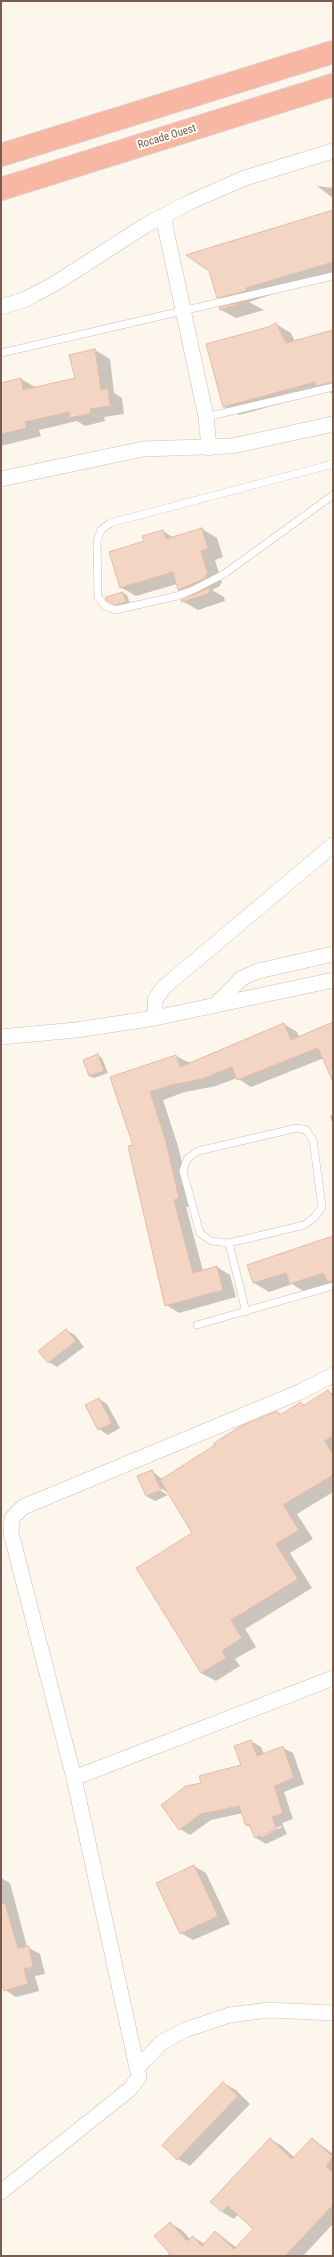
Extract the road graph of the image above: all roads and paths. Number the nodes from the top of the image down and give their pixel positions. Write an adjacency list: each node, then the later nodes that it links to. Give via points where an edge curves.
1 (333, 52): 4 (highway)
2 (333, 85): 5 (highway, Rocade Ouest)
3 (333, 151): 6 (street, via 245,178)
4 (1, 155)
5 (1, 188)
6 (163, 216): 8 (street, via 56,283 26,299); 9 (street)
7 (333, 276): 9 (lane)
8 (1, 307)
9 (184, 310): 10 (lane); 12 (street)
10 (1, 353)
11 (333, 387): 12 (lane)
12 (206, 417): 14 (street)
13 (333, 424): 14 (street, via 232,446)
14 (209, 448): 16 (street, via 171,446 143,449)
15 (333, 464): 17 (lane, via 110,523 101,530 97,541 98,597 105,606 115,610 194,590 234,568)
16 (1, 479)
17 (333, 495)
18 (333, 845): 22 (street, via 164,987 155,1000)
19 (333, 954): 21 (street, via 258,971 238,981)
20 (333, 980): 21 (street)
21 (214, 1006): 22 (street)
22 (155, 1018): 23 (street, via 76,1030)
23 (1, 1037)
24 (229, 1244): 24 (lane, via 304,1225 315,1217 322,1207 313,1140 306,1130 297,1128 198,1151 187,1159 183,1171 200,1233 211,1241); 26 (lane)
25 (333, 1286): 26 (lane)
26 (246, 1312): 27 (lane)
27 (197, 1325)
28 (333, 1375): 30 (street, via 302,1392 23,1506 16,1512 8,1525)
29 (333, 1678): 30 (street)
30 (74, 1778): 32 (street)
31 (333, 2013): 32 (street, via 269,2010 229,2015 185,2030 162,2042)
32 (138, 2066): 33 (street, via 139,2076 130,2089)
33 (1, 2192)

